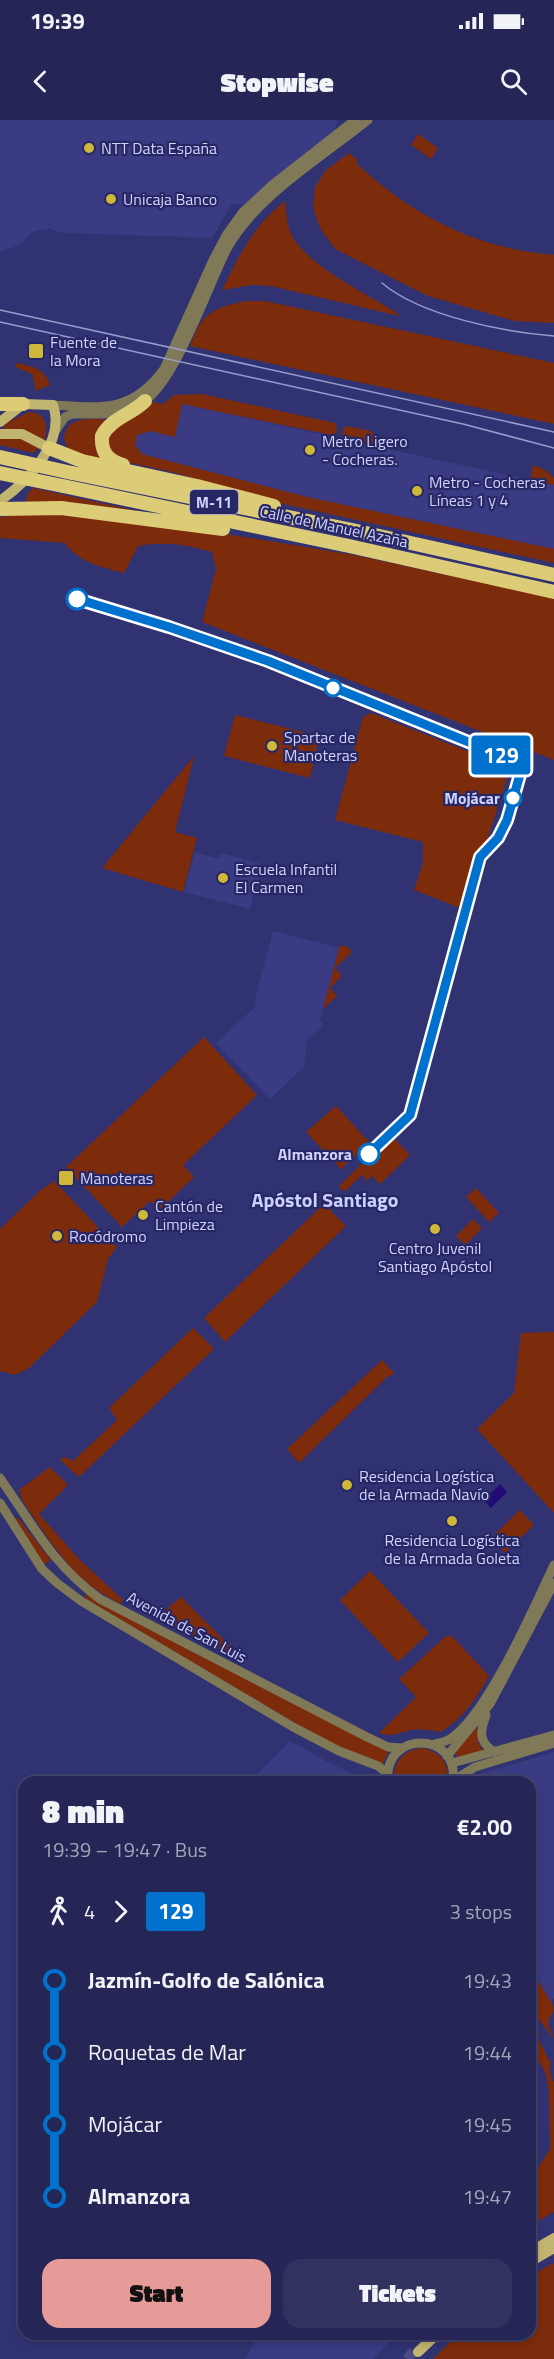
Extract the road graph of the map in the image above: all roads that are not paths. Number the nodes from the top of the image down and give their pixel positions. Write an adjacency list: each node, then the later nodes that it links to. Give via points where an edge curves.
1 (355, 120): 6 (street, via 242,213 222,243 164,369 152,385 115,405)
2 (368, 120): 3 (street, via 261,204 241,227 174,365)
3 (145, 402): 8 (street, via 111,414 68,415); 13 (highway, via 106,429 102,436 104,453 116,463)
4 (0, 404): 5 (highway)
5 (23, 404): 6 (main road); 7 (main road)
6 (53, 405): 8 (main road)
7 (0, 422)
8 (54, 433): 10 (main road)
9 (0, 434): 10 (main road, via 22,434)
10 (49, 448): 13 (highway, via 82,461); 14 (main road, via 21,484)
11 (0, 457): 16 (highway, Calle de Manuel Azaña / M-11, bridge)
12 (0, 473): 17 (highway, Calle de Manuel Azaña / M-11, bridge)
13 (197, 486): 16 (highway)
14 (0, 501)
15 (0, 509): 17 (highway, via 103,512 285,540)
16 (357, 531): 18 (highway, Calle de Manuel Azaña / M-11)
17 (333, 543): 19 (highway, Calle de Manuel Azaña / M-11)
18 (554, 575)
19 (554, 592)
20 (0, 1478): 28 (street, Avenida de San Luis, via 56,1560 100,1599 367,1737 388,1747)
21 (0, 1503): 31 (street, Avenida de San Luis, via 42,1569 81,1600 339,1752 378,1766)
22 (554, 1565): 27 (street, via 484,1701 459,1732)
23 (554, 1582): 24 (street)
24 (490, 1704): 29 (street, via 481,1737); 30 (street)
25 (554, 1735): 29 (street)
26 (554, 1743): 34 (street, via 475,1767)
27 (432, 1744): 28 (street, via 415,1743); 30 (street)
28 (402, 1748): 32 (street, via 393,1758)
29 (494, 1752): 30 (street)
30 (450, 1760): 33 (street)
31 (386, 1776)
32 (388, 1776)
33 (452, 1776)
34 (461, 1776)
35 (554, 2238): 36 (main road)
36 (536, 2248)
37 (554, 2248): 38 (main road)
38 (536, 2258)
39 (424, 2340): 40 (main road, via 416,2350)
40 (428, 2340)

